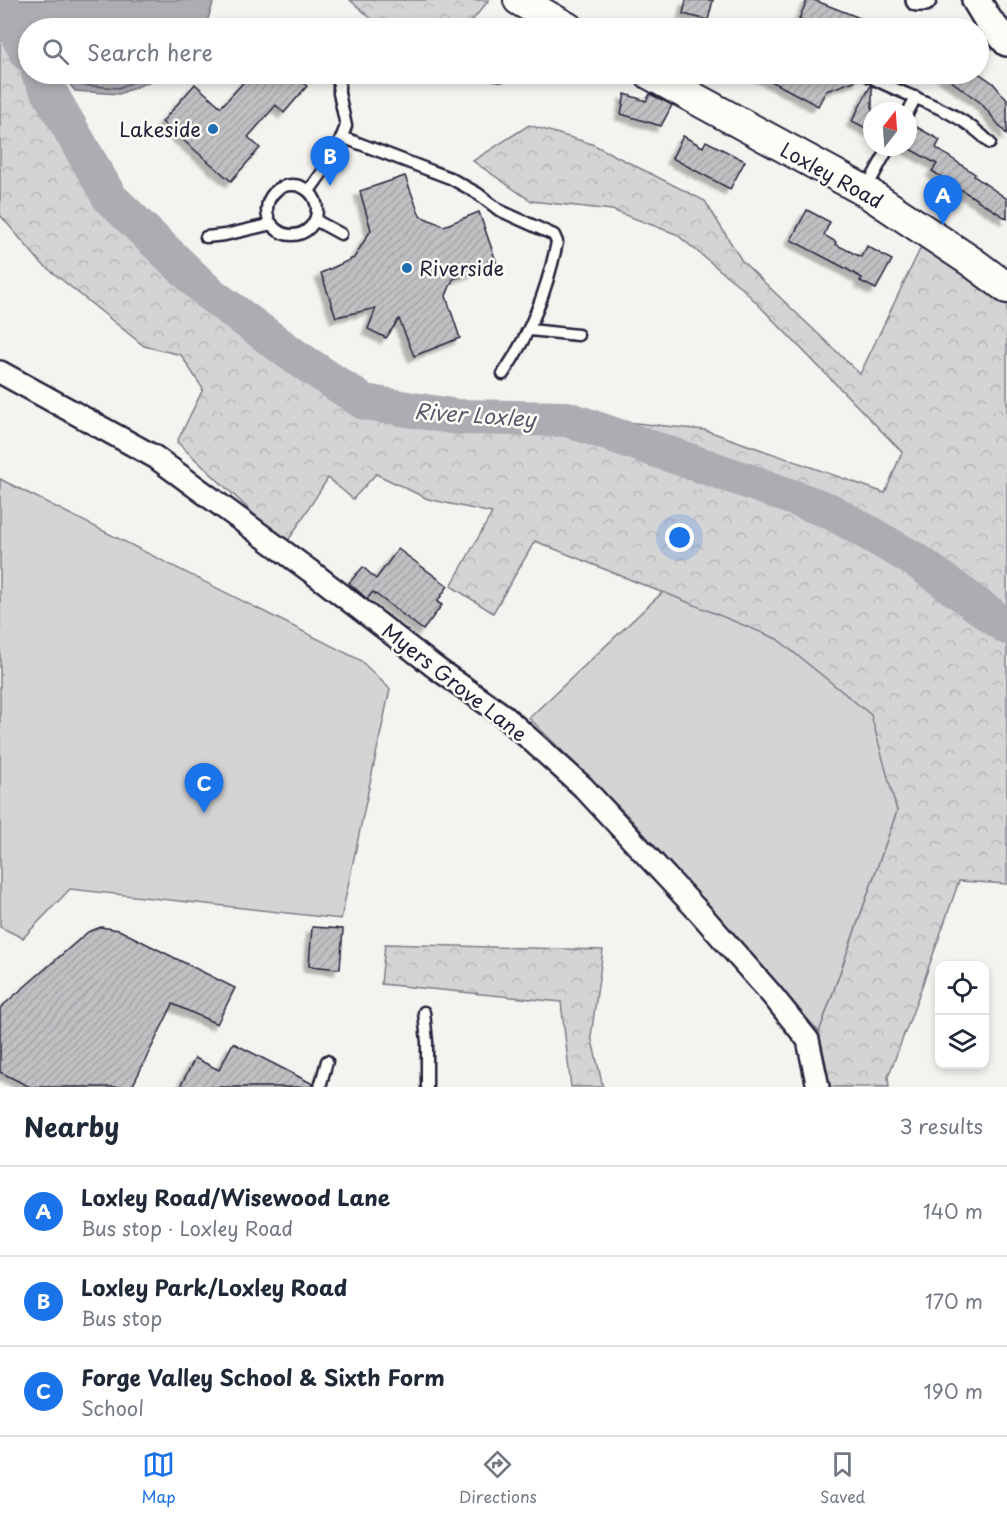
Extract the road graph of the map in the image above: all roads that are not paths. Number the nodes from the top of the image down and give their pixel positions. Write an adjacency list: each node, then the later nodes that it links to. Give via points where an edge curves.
1 (519, 0): 5 (main road)
2 (917, 0): 3 (street)
3 (925, 0)
4 (976, 0): 6 (street)
5 (545, 18)
6 (987, 18)
7 (989, 21): 8 (street)
8 (1007, 42)
9 (339, 84): 14 (lane, via 345,126)
10 (668, 84): 18 (main road, Loxley Road)
11 (887, 84): 12 (lane)
12 (916, 97): 13 (lane); 15 (lane, via 963,120)
13 (913, 102)
14 (342, 136): 17 (lane); 24 (lane, via 450,178 499,210 554,235 557,242 553,262)
15 (990, 143)
16 (884, 156): 18 (lane)
17 (309, 191): 19 (lane, via 317,209); 20 (lane, via 285,187 274,194 268,210)
18 (865, 191): 23 (main road, Loxley Road)
19 (315, 220): 20 (lane, via 306,231 292,235); 21 (lane)
20 (272, 224): 22 (lane)
21 (341, 234)
22 (206, 237)
23 (1007, 288)
24 (530, 330): 25 (lane); 27 (lane)
25 (578, 335)
26 (0, 372): 32 (street, Myers Grove Lane, via 155,457 503,715 583,787 772,995 808,1040)
27 (503, 374)
28 (424, 1012): 31 (lane)
29 (327, 1061): 30 (lane)
30 (320, 1087)
31 (427, 1087)
32 (818, 1087)

